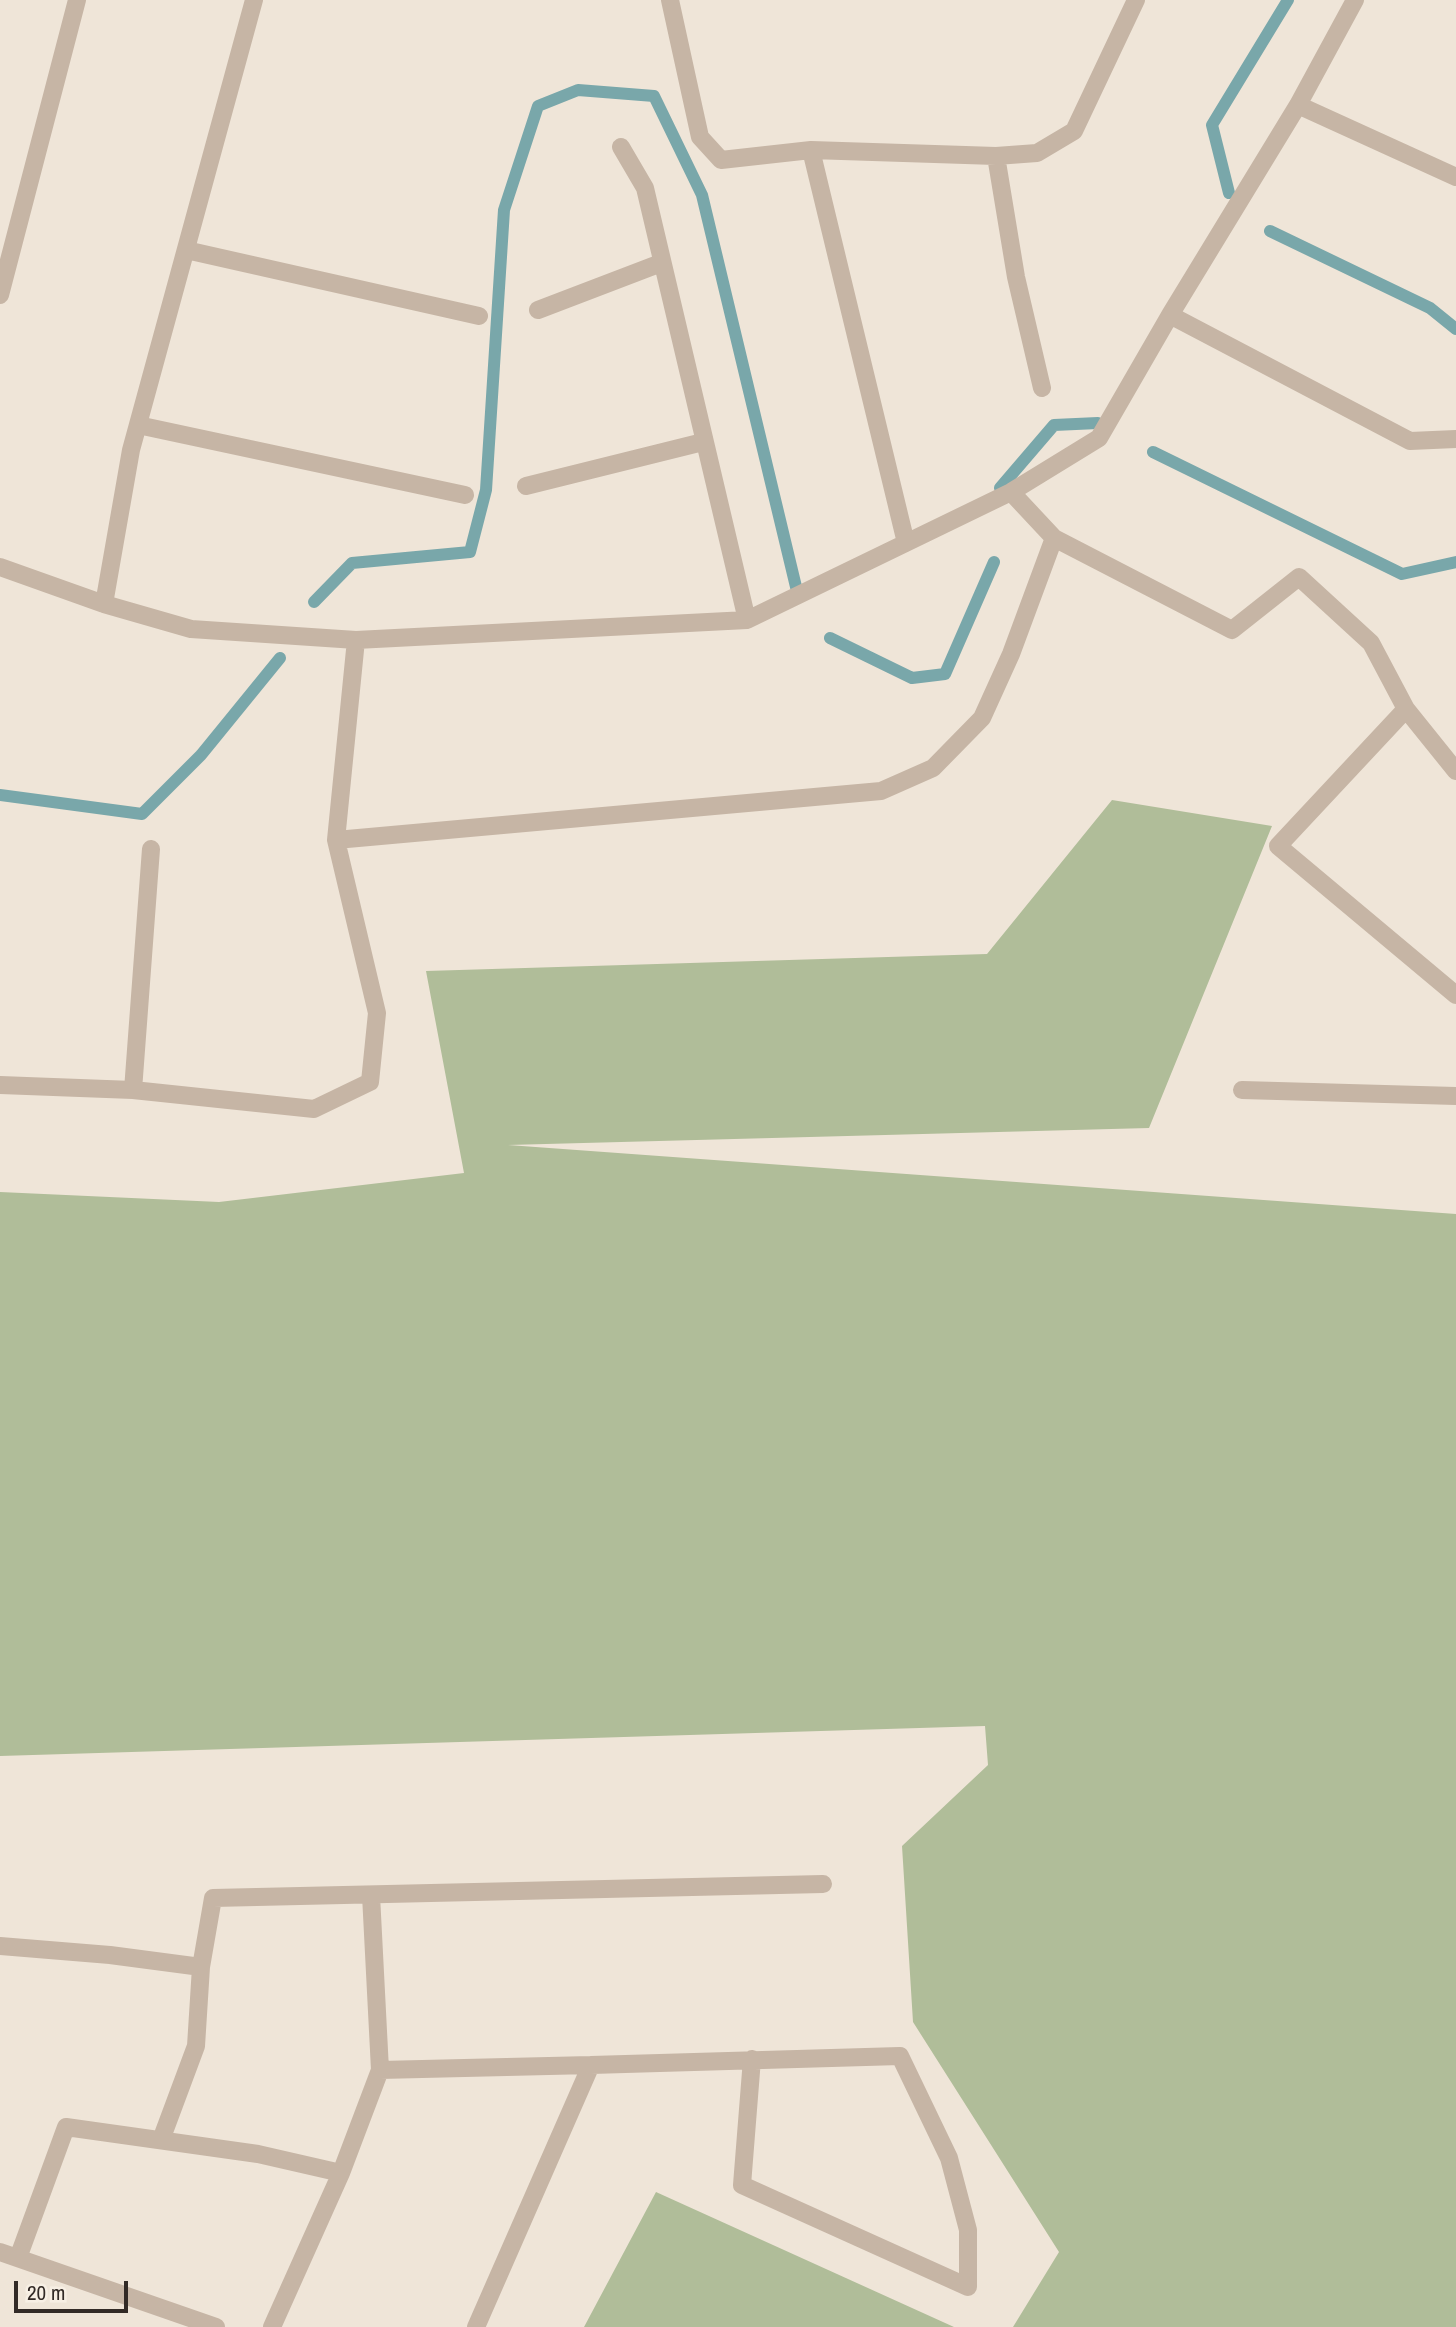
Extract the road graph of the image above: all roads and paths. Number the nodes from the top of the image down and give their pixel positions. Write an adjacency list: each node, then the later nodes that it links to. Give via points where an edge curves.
1 (77, 0): 13 (street)
2 (254, 0): 11 (street)
3 (670, 0): 8 (street, via 700,137 721,160)
4 (1136, 0): 9 (street, via 1074,131 1037,153)
5 (1355, 0): 6 (street)
6 (1298, 105): 10 (street); 15 (street)
7 (621, 147): 12 (street, via 645,188)
8 (811, 150): 9 (street); 25 (street)
9 (996, 156): 17 (street, via 1016,277)
10 (1453, 171)
11 (186, 250): 16 (street); 18 (street)
12 (661, 263): 14 (street); 20 (street)
13 (0, 295)
14 (538, 310)
15 (1170, 315): 19 (street, via 1410,440); 22 (street, via 1099,438)
16 (479, 316)
17 (1042, 388)
18 (138, 425): 23 (street); 27 (street)
19 (1456, 439)
20 (703, 442): 21 (street); 28 (street)
21 (526, 486)
22 (1012, 492): 24 (street); 25 (street)
23 (465, 495)
24 (1054, 538): 30 (street, via 1232,630 1299,577 1371,643); 32 (street, via 982,718 933,768 881,791)
25 (906, 543): 28 (street)
26 (0, 567): 27 (street)
27 (104, 604): 29 (street, via 191,629)
28 (747, 620): 29 (street)
29 (356, 640): 32 (street)
30 (1406, 709): 31 (street); 34 (street, via 1278,846)
31 (1456, 771)
32 (336, 840): 36 (street, via 377,1013 370,1082 314,1109)
33 (151, 849): 36 (street)
34 (1456, 995)
35 (0, 1085): 36 (street)
36 (133, 1090)
37 (1242, 1090): 38 (street)
38 (1456, 1096)
39 (823, 1884): 40 (street)
40 (371, 1895): 42 (street, via 213,1898); 45 (street)
41 (0, 1946): 42 (street)
42 (201, 1967): 46 (street, via 197,2046)
43 (752, 2059): 43 (street, via 900,2056 949,2158 968,2230 968,2287 741,2185); 44 (street)
44 (591, 2064): 45 (street); 52 (street)
45 (380, 2070): 47 (street)
46 (162, 2140): 47 (street, via 258,2154); 49 (street, via 66,2127)
47 (341, 2173): 51 (street)
48 (0, 2252): 49 (street)
49 (18, 2258): 50 (street)
50 (216, 2327)
51 (272, 2327)
52 (476, 2327)

